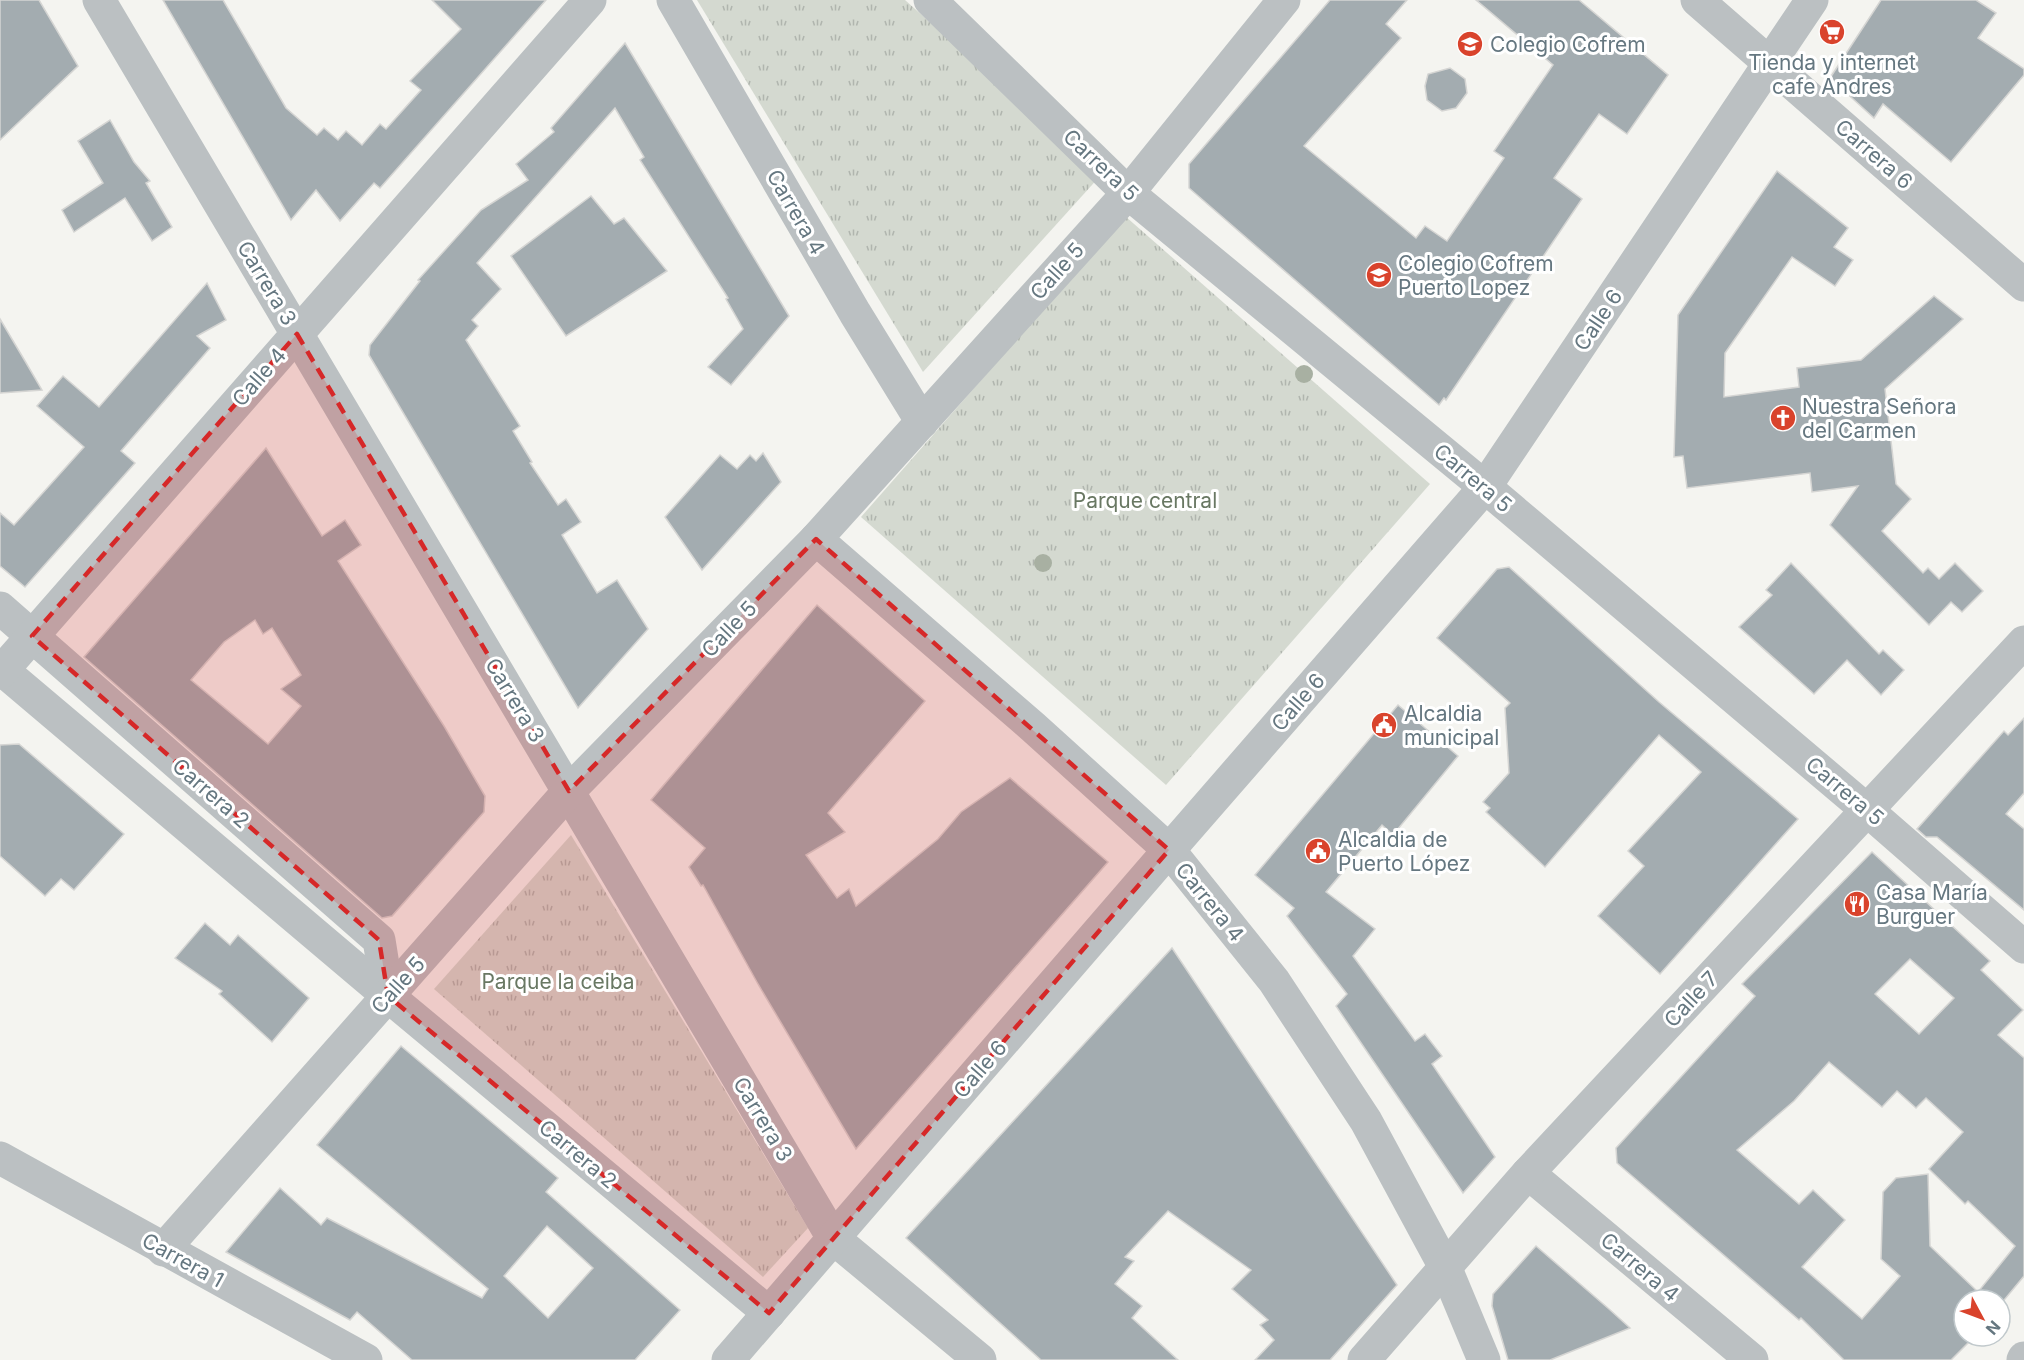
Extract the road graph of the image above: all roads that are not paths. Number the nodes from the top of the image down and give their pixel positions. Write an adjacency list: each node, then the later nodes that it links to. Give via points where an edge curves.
1 (99, 0): 11 (street, Carrera 3)
2 (590, 0): 11 (street, Calle 4)
3 (673, 0): 12 (street, Carrera 4)
4 (930, 0): 9 (street, Carrera 5)
5 (1284, 0): 9 (street, Calle 5)
6 (1697, 0): 8 (street, Carrera 6)
7 (1812, 0): 8 (street, Calle 6)
8 (1770, 63): 10 (street, Carrera 6); 13 (street, Calle 6)
9 (1128, 193): 12 (street, Calle 5); 13 (street, Carrera 5)
10 (2024, 285)
11 (297, 334): 16 (street, Calle 4); 19 (street, Carrera 3)
12 (922, 422): 14 (street, Calle 5)
13 (1485, 487): 20 (street, Carrera 5); 21 (street, Calle 6)
14 (816, 540): 19 (street, Calle 5); 21 (street, Carrera 4)
15 (0, 608): 16 (street, Carrera 2)
16 (32, 636): 18 (street, Calle 4); 23 (street, Carrera 2, via 379,940)
17 (2024, 642): 20 (street, Calle 7)
18 (1, 670): 23 (street, Carrera 2)
19 (570, 791): 23 (street, Calle 5); 26 (street, Carrera 3)
20 (1868, 811): 22 (street, Carrera 5); 25 (street, Calle 7)
21 (1169, 850): 26 (street, Calle 6); 28 (street, Carrera 4, via 1274,981 1360,1111)
22 (2024, 947)
23 (388, 996): 27 (street, Calle 5); 29 (street, Carrera 2)
24 (0, 1158): 27 (street, Carrera 1)
25 (1528, 1173): 28 (street, Calle 7); 35 (street, Carrera 4)
26 (833, 1238): 29 (street, Calle 6); 32 (street, Carrera 3)
27 (163, 1250): 30 (street, Carrera 1)
28 (1446, 1269): 33 (street, Calle 7); 34 (street, Carrera 4)
29 (769, 1313): 31 (street, Calle 6)
30 (366, 1360)
31 (728, 1360)
32 (980, 1360)
33 (1364, 1360)
34 (1484, 1360)
35 (1752, 1360)

